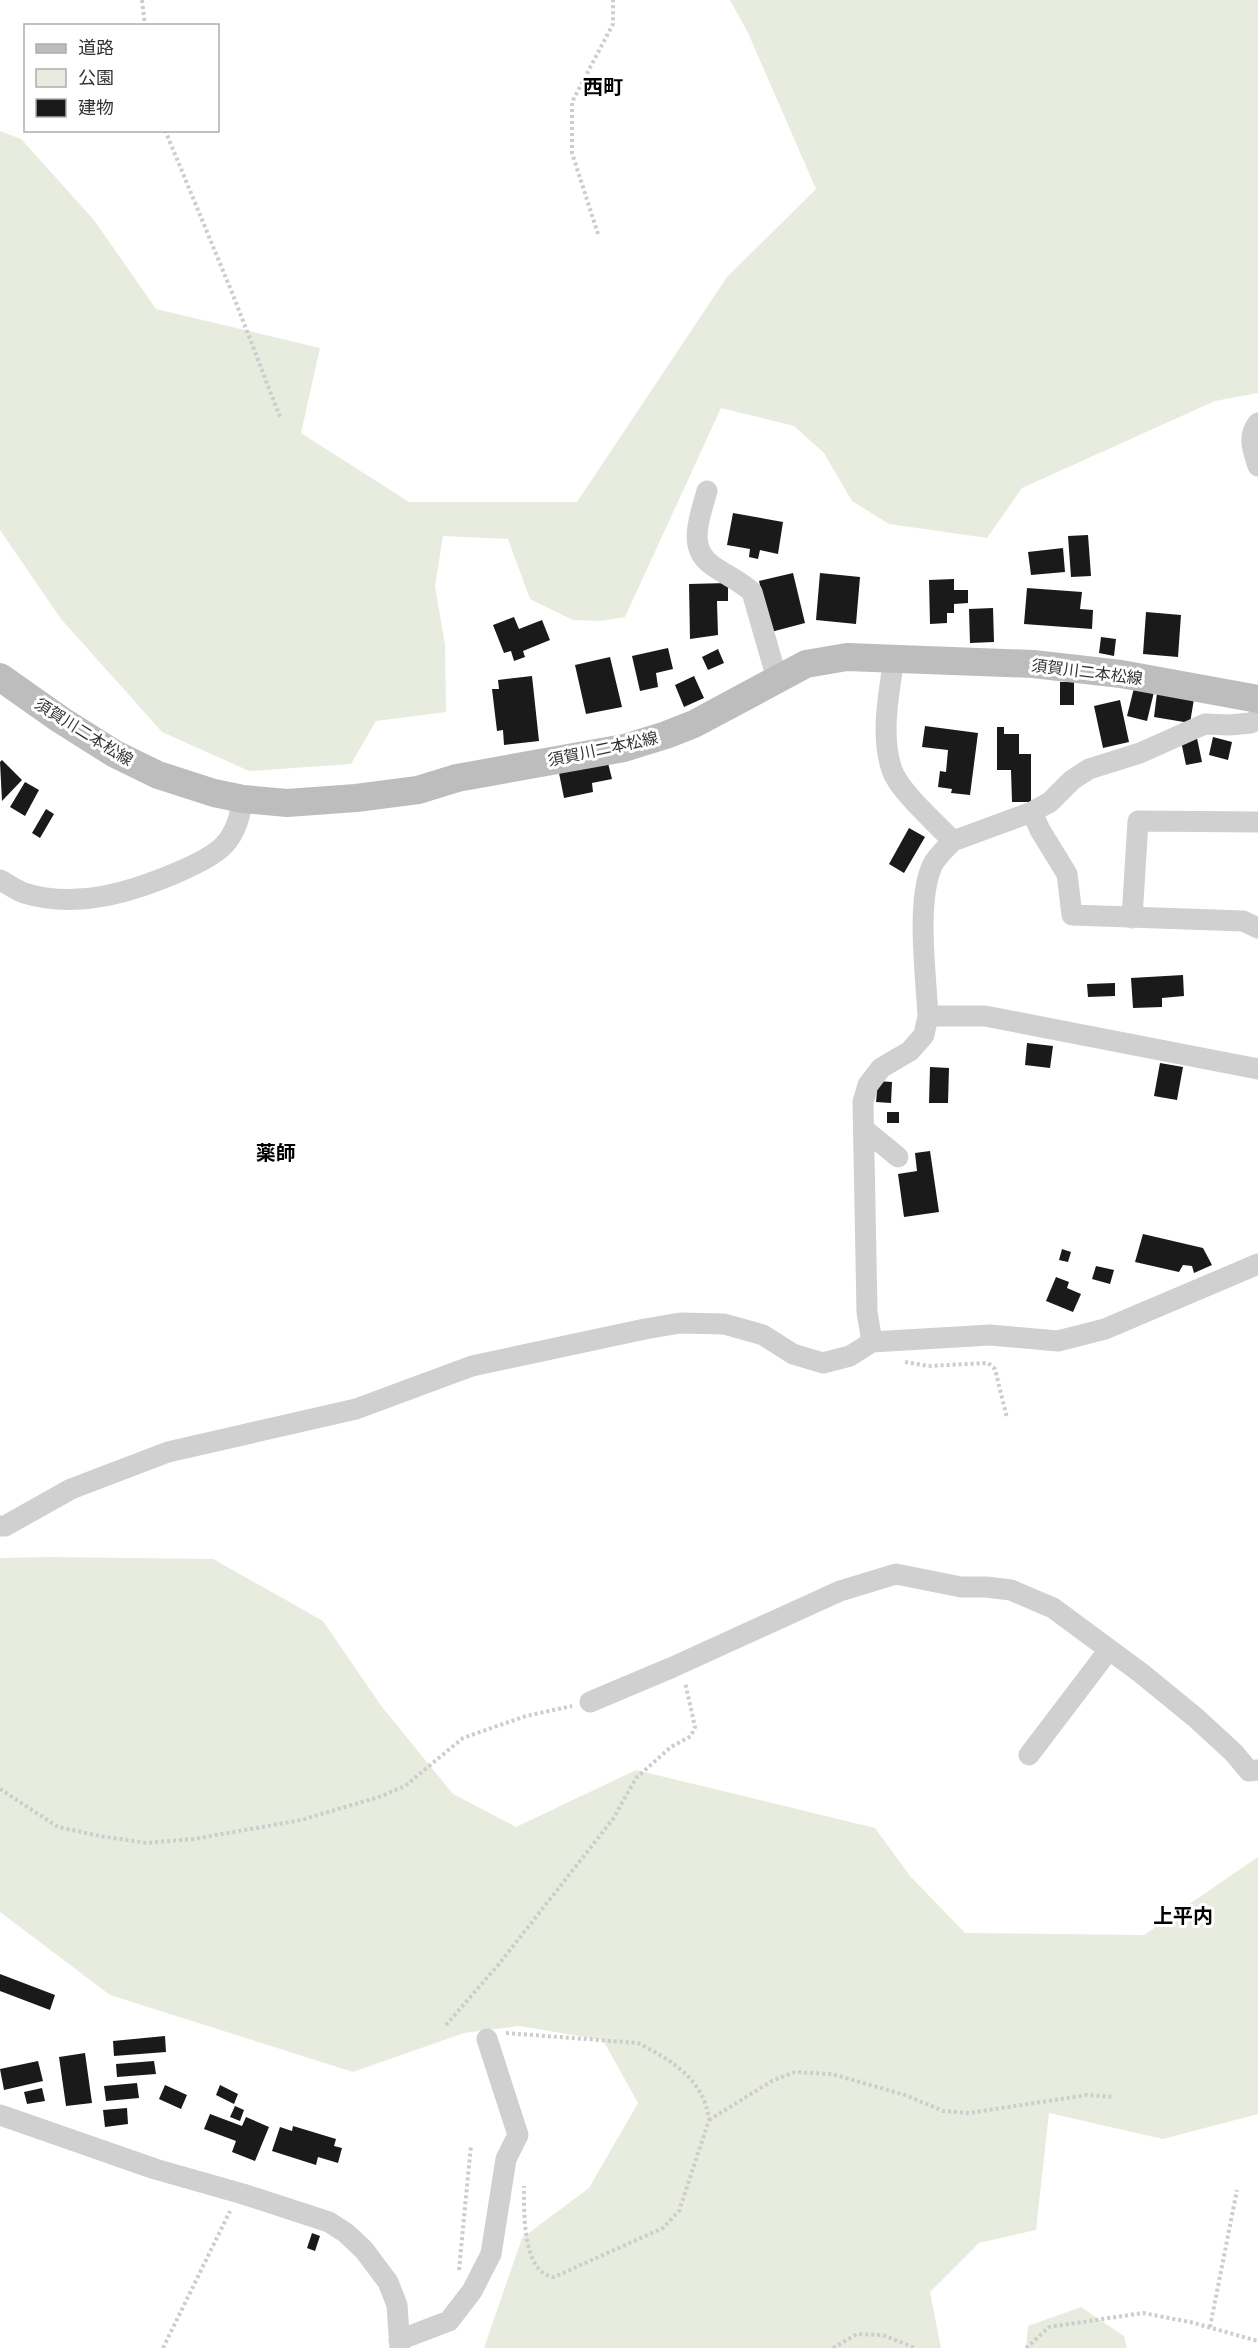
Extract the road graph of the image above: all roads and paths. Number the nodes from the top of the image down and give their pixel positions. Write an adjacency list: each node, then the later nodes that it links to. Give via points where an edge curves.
1 (142, 0): 3 (path)
2 (613, 0): 5 (path, via 613,24 572,102 572,153)
3 (145, 24)
4 (166, 132): 6 (path)
5 (598, 234)
6 (280, 417)
7 (1258, 423): 8 (street, via 1251,433)
8 (1258, 466)
9 (707, 491): 12 (street, via 697,546 703,558 752,592)
10 (894, 658): 12 (main road, 須賀川二本松線, via 822,660); 13 (main road, 須賀川二本松線, via 1033,664 1121,674); 18 (street, via 886,718 892,771)
11 (0, 677): 15 (main road, 須賀川二本松線, via 114,754 166,778)
12 (777, 679): 15 (main road, 須賀川二本松線, via 694,724 624,748 366,797 287,803)
13 (1258, 699)
14 (1258, 718): 16 (street, via 1251,723 1205,724 1140,753 1089,769)
15 (243, 799): 19 (street, via 238,822 224,846 150,884 120,894 63,899 24,893)
16 (1032, 812): 18 (street); 20 (street, via 1067,874 1072,915)
17 (1258, 822): 20 (street, via 1138,822)
18 (953, 841): 22 (street, via 932,864 927,883 924,915)
19 (0, 880)
20 (1132, 918): 21 (street, via 1243,921)
21 (1258, 928)
22 (928, 1016): 23 (street, via 985,1016); 24 (street, via 924,1035 910,1051 881,1068 868,1085 863,1102)
23 (1258, 1068)
24 (864, 1130): 25 (street); 27 (street, via 867,1312)
25 (898, 1157)
26 (1258, 1264): 27 (street, via 1105,1329 1058,1341 990,1335)
27 (872, 1342): 28 (path, via 888,1360 928,1366 988,1363 995,1369); 29 (street, via 850,1356 823,1363 793,1354 763,1335 724,1324 680,1323 645,1329 472,1366 356,1409 168,1452 71,1489)
28 (1007, 1418)
29 (0, 1526)
30 (1108, 1651): 31 (street, via 1053,1608 1011,1590 961,1587 896,1574 840,1591); 33 (street); 34 (street, via 1196,1718 1249,1771)
31 (681, 1663): 32 (street); 36 (path, via 695,1727 691,1736 671,1747 636,1778 613,1819)
32 (590, 1702): 35 (path, via 526,1716 463,1738 405,1786 379,1797 301,1820 194,1839 147,1843 58,1827)
33 (1029, 1755)
34 (1258, 1770)
35 (0, 1789)
36 (446, 2025)
37 (487, 2039): 40 (path, via 489,2034 496,2033 638,2043 690,2076 707,2107); 48 (street, via 518,2135 506,2159 491,2254 472,2291 449,2321)
38 (1114, 2097): 40 (path, via 1086,2095 969,2113 943,2111 905,2095 832,2074 795,2072 772,2081)
39 (0, 2115): 44 (street, via 155,2169)
40 (709, 2120): 42 (path, via 680,2211 663,2228 554,2277 545,2277 536,2268 524,2228)
41 (471, 2145): 45 (path)
42 (524, 2176)
43 (1237, 2190): 46 (path)
44 (238, 2192): 48 (street, via 329,2222 346,2233 378,2266 387,2282 397,2305); 49 (path)
45 (457, 2279)
46 (1210, 2327): 47 (path); 52 (path, via 1143,2313 1049,2326)
47 (1258, 2341)
48 (400, 2344)
49 (163, 2348)
50 (833, 2348): 51 (path, via 856,2334 883,2335)
51 (915, 2348)
52 (1026, 2348)

